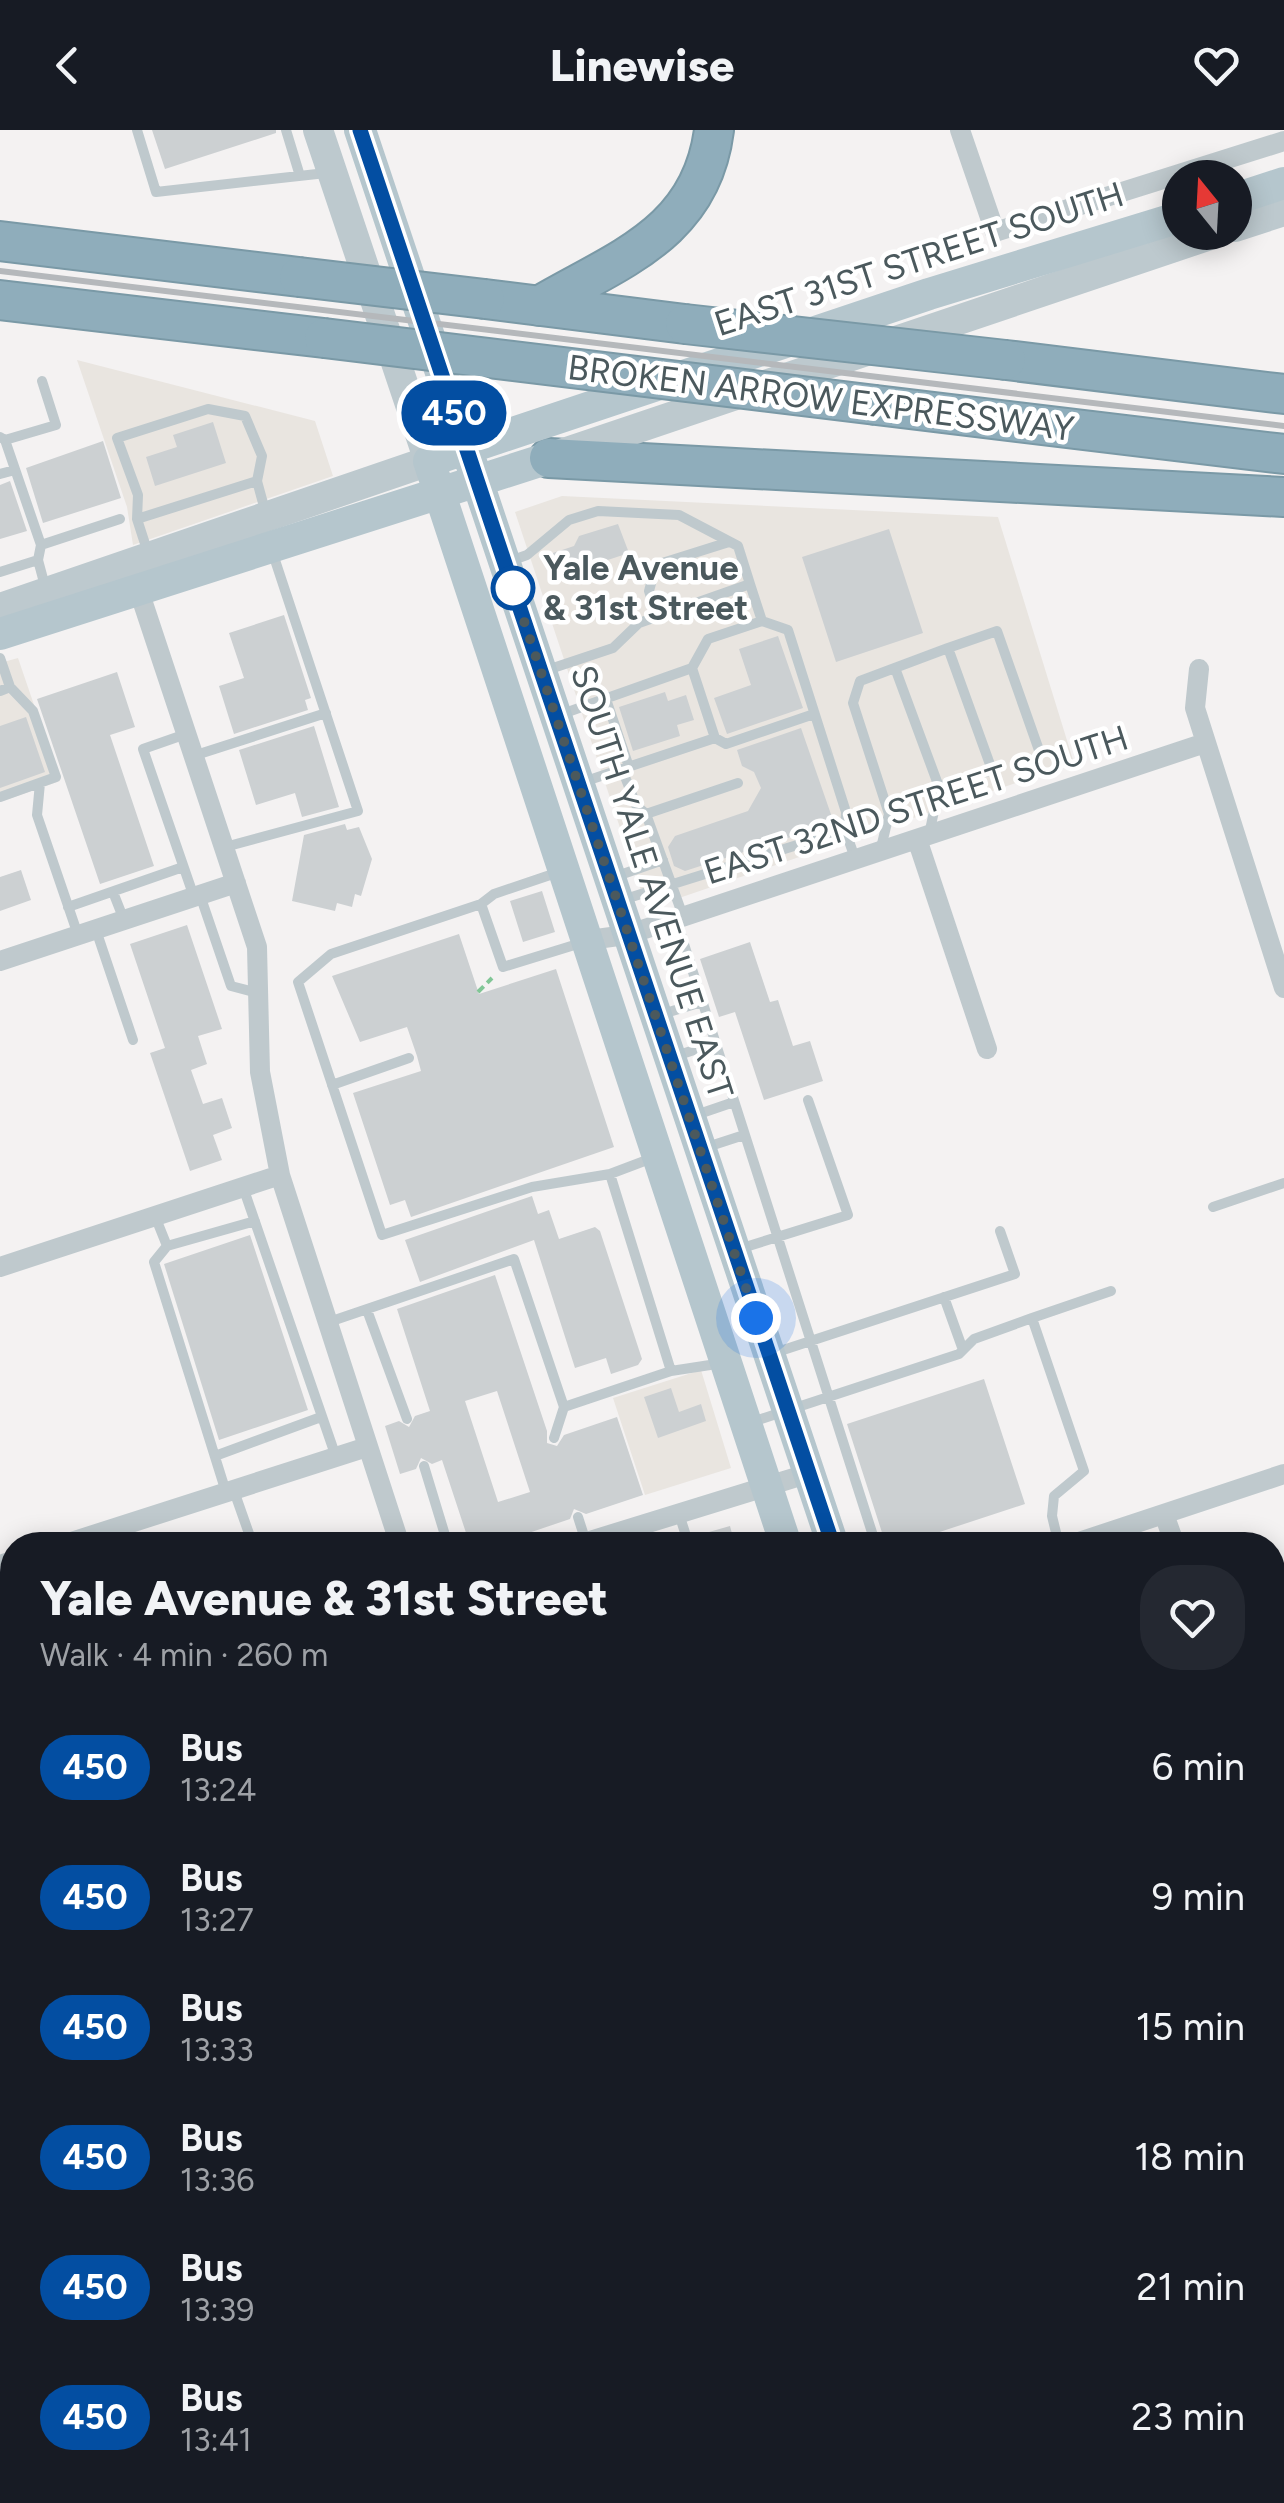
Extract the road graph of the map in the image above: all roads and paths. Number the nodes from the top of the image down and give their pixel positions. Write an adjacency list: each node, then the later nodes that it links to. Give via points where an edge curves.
1 (137, 130): 9 (lane, via 156,192)
2 (286, 130): 9 (lane)
3 (318, 130): 8 (main road)
4 (360, 130): 22 (main road, SOUTH YALE AVENUE EAST)
5 (714, 130): 18 (highway, via 694,192 658,237)
6 (960, 130): 7 (street, EAST 31ST STREET SOUTH, via 994,232)
7 (1284, 141)
8 (332, 172): 9 (lane); 25 (main road)
9 (300, 176)
10 (1284, 183): 11 (main road)
11 (1252, 193)
12 (1284, 212): 13 (main road)
13 (1252, 222)
14 (1162, 223): 22 (main road, EAST 31ST STREET SOUTH)
15 (0, 241): 18 (highway, BROKEN ARROW EXPRESSWAY, bridge)
16 (1166, 250): 24 (main road, EAST 31ST STREET SOUTH)
17 (0, 300): 23 (highway, BROKEN ARROW EXPRESSWAY, bridge)
18 (539, 306): 20 (highway, BROKEN ARROW EXPRESSWAY, bridge)
19 (42, 381): 21 (lane, via 56,426)
20 (1284, 394)
21 (2, 438): 26 (lane)
22 (466, 448): 25 (main road, EAST 31ST STREET SOUTH); 29 (main road, SOUTH YALE AVENUE EAST)
23 (1284, 454)
24 (549, 458): 29 (main road, EAST 31ST STREET SOUTH); 31 (highway)
25 (430, 461): 30 (main road); 34 (main road, EAST 31ST STREET SOUTH)
26 (15, 470): 27 (lane); 36 (lane)
27 (0, 474)
28 (257, 482): 33 (lane); 33 (lane, via 262,456 245,416 208,409 117,438 138,495); 34 (lane)
29 (477, 482): 30 (main road, EAST 31ST STREET SOUTH); 39 (main road, SOUTH YALE AVENUE EAST)
30 (442, 494): 34 (main road, EAST 31ST STREET SOUTH); 78 (main road)
31 (1284, 497)
32 (120, 519): 36 (lane)
33 (137, 519): 37 (lane)
34 (269, 533): 37 (main road, EAST 31ST STREET SOUTH); 43 (main road, EAST 31ST STREET SOUTH); 56 (lane)
35 (730, 542): 39 (lane, via 679,515 598,511 569,520 527,555); 41 (lane, via 738,546); 45 (lane, via 656,566 648,591)
36 (41, 545): 38 (lane)
37 (150, 557): 42 (main road, EAST 31ST STREET SOUTH)
38 (38, 560): 40 (lane); 42 (lane)
39 (505, 564): 53 (main road, SOUTH YALE AVENUE EAST)
40 (0, 572)
41 (750, 584): 45 (lane); 46 (lane)
42 (46, 590): 44 (main road, EAST 31ST STREET SOUTH)
43 (139, 590): 47 (main road, EAST 31ST STREET SOUTH); 59 (street)
44 (0, 608)
45 (657, 616): 53 (lane, via 613,648)
46 (762, 621): 50 (lane, via 708,639); 57 (lane, via 788,630)
47 (0, 634)
48 (948, 648): 51 (lane); 62 (lane, via 997,632); 68 (lane, via 992,770)
49 (0, 658): 54 (lane)
50 (692, 668): 55 (lane); 60 (lane)
51 (896, 668): 68 (lane); 74 (lane, via 860,681 853,703 887,803)
52 (1199, 670): 61 (street, via 1196,708)
53 (541, 672): 58 (main road, SOUTH YALE AVENUE EAST)
54 (5, 689): 65 (lane, via 34,711 56,778)
55 (606, 699): 58 (lane); 64 (lane)
56 (326, 714): 63 (lane); 73 (lane, via 358,811)
57 (814, 714): 60 (lane, via 726,744); 71 (lane, via 846,812)
58 (556, 716): 67 (main road, SOUTH YALE AVENUE EAST)
59 (186, 734): 63 (street); 77 (lane, via 143,748)
60 (715, 738): 64 (lane)
61 (1205, 744): 72 (street, EAST 32ND STREET SOUTH); 93 (street)
62 (1040, 753)
63 (194, 756): 73 (street)
64 (625, 768): 67 (lane); 70 (lane, via 636,805)
65 (40, 783): 69 (lane); 85 (lane, via 37,815)
66 (738, 783): 70 (lane)
67 (577, 784): 81 (main road, SOUTH YALE AVENUE EAST)
68 (939, 787): 72 (lane)
69 (0, 797)
70 (646, 814): 76 (lane)
71 (845, 830): 75 (lane); 80 (lane)
72 (923, 837): 74 (street, EAST 32ND STREET SOUTH); 100 (street)
73 (224, 848): 79 (street)
74 (881, 850): 75 (street, EAST 32ND STREET SOUTH)
75 (855, 858): 86 (street, EAST 32ND STREET SOUTH)
76 (663, 860): 80 (lane); 81 (lane)
77 (183, 867): 82 (lane); 83 (lane)
78 (565, 870): 84 (lane); 90 (main road)
79 (236, 883): 83 (street); 95 (street, via 257,947)
80 (672, 885): 81 (lane); 86 (lane)
81 (612, 890): 89 (main road, SOUTH YALE AVENUE EAST)
82 (113, 892): 85 (lane); 87 (lane)
83 (197, 896): 87 (street); 95 (lane, via 231,986)
84 (481, 904): 92 (lane); 103 (lane, via 331,954 298,982)
85 (68, 908): 88 (lane)
86 (680, 918): 89 (street, EAST 32ND STREET SOUTH); 96 (lane)
87 (124, 920): 88 (street)
88 (87, 932): 91 (street); 98 (lane)
89 (626, 935): 90 (street, EAST 32ND STREET SOUTH); 97 (main road, SOUTH YALE AVENUE EAST)
90 (588, 940): 92 (lane); 109 (main road)
91 (0, 961)
92 (503, 967): 94 (path)
93 (1284, 988)
94 (478, 992)
95 (258, 993): 111 (street, via 263,1092)
96 (702, 1002): 97 (lane); 99 (lane)
97 (654, 1017): 102 (main road, SOUTH YALE AVENUE EAST)
98 (133, 1040)
99 (716, 1043): 102 (lane); 105 (lane)
100 (987, 1048)
101 (410, 1058): 103 (lane)
102 (668, 1058): 106 (main road, SOUTH YALE AVENUE EAST)
103 (332, 1084): 110 (lane, via 382,1235 532,1187)
104 (808, 1100): 118 (lane, via 848,1215)
105 (734, 1102): 106 (lane); 107 (lane)
106 (688, 1118): 108 (main road, SOUTH YALE AVENUE EAST)
107 (744, 1135): 108 (lane); 118 (lane)
108 (698, 1150): 120 (main road, SOUTH YALE AVENUE EAST)
109 (661, 1155): 110 (lane); 130 (main road)
110 (610, 1174): 131 (lane)
111 (280, 1175): 113 (street); 126 (street)
112 (1284, 1183): 114 (lane)
113 (243, 1187): 115 (street); 116 (lane)
114 (1213, 1208)
115 (155, 1216): 119 (lane); 121 (street)
116 (255, 1221): 119 (lane); 135 (lane)
117 (1000, 1231): 123 (lane, via 1014,1274)
118 (777, 1237): 120 (lane); 127 (lane)
119 (166, 1246): 140 (lane, via 154,1262)
120 (733, 1250): 129 (main road, SOUTH YALE AVENUE EAST)
121 (0, 1267)
122 (1111, 1291): 125 (lane)
123 (944, 1297): 127 (lane); 128 (lane)
124 (367, 1310): 126 (lane); 133 (lane, via 514,1259); 136 (lane)
125 (1032, 1318): 128 (lane, via 974,1339); 160 (lane, via 1084,1472 1054,1496)
126 (325, 1323): 139 (street)
127 (811, 1340): 129 (lane); 132 (lane)
128 (963, 1350): 132 (lane)
129 (769, 1354): 134 (main road, SOUTH YALE AVENUE EAST)
130 (727, 1362): 131 (lane); 137 (main road)
131 (672, 1372): 133 (lane)
132 (830, 1396): 134 (lane); 159 (lane)
133 (564, 1407): 138 (lane)
134 (788, 1410): 137 (lane); 143 (main road, SOUTH YALE AVENUE EAST)
135 (321, 1417): 140 (lane); 141 (lane)
136 (407, 1418)
137 (746, 1424): 145 (main road)
138 (554, 1438)
139 (366, 1447): 141 (street); 152 (street)
140 (215, 1456): 146 (lane)
141 (336, 1457): 146 (street)
142 (424, 1466): 153 (lane)
143 (810, 1473): 145 (street); 158 (main road, SOUTH YALE AVENUE EAST)
144 (1284, 1474): 148 (street)
145 (766, 1487): 147 (street); 157 (main road)
146 (230, 1491): 150 (street); 151 (lane)
147 (679, 1514): 155 (street); 156 (lane)
148 (1164, 1514): 161 (street); 162 (street)
149 (578, 1516): 154 (lane)
150 (102, 1532)
151 (247, 1532)
152 (395, 1532)
153 (444, 1532)
154 (580, 1532)
155 (637, 1532)
156 (685, 1532)
157 (777, 1532)
158 (829, 1532)
159 (872, 1532)
160 (1056, 1532)
161 (1109, 1532)
162 (1170, 1532)

